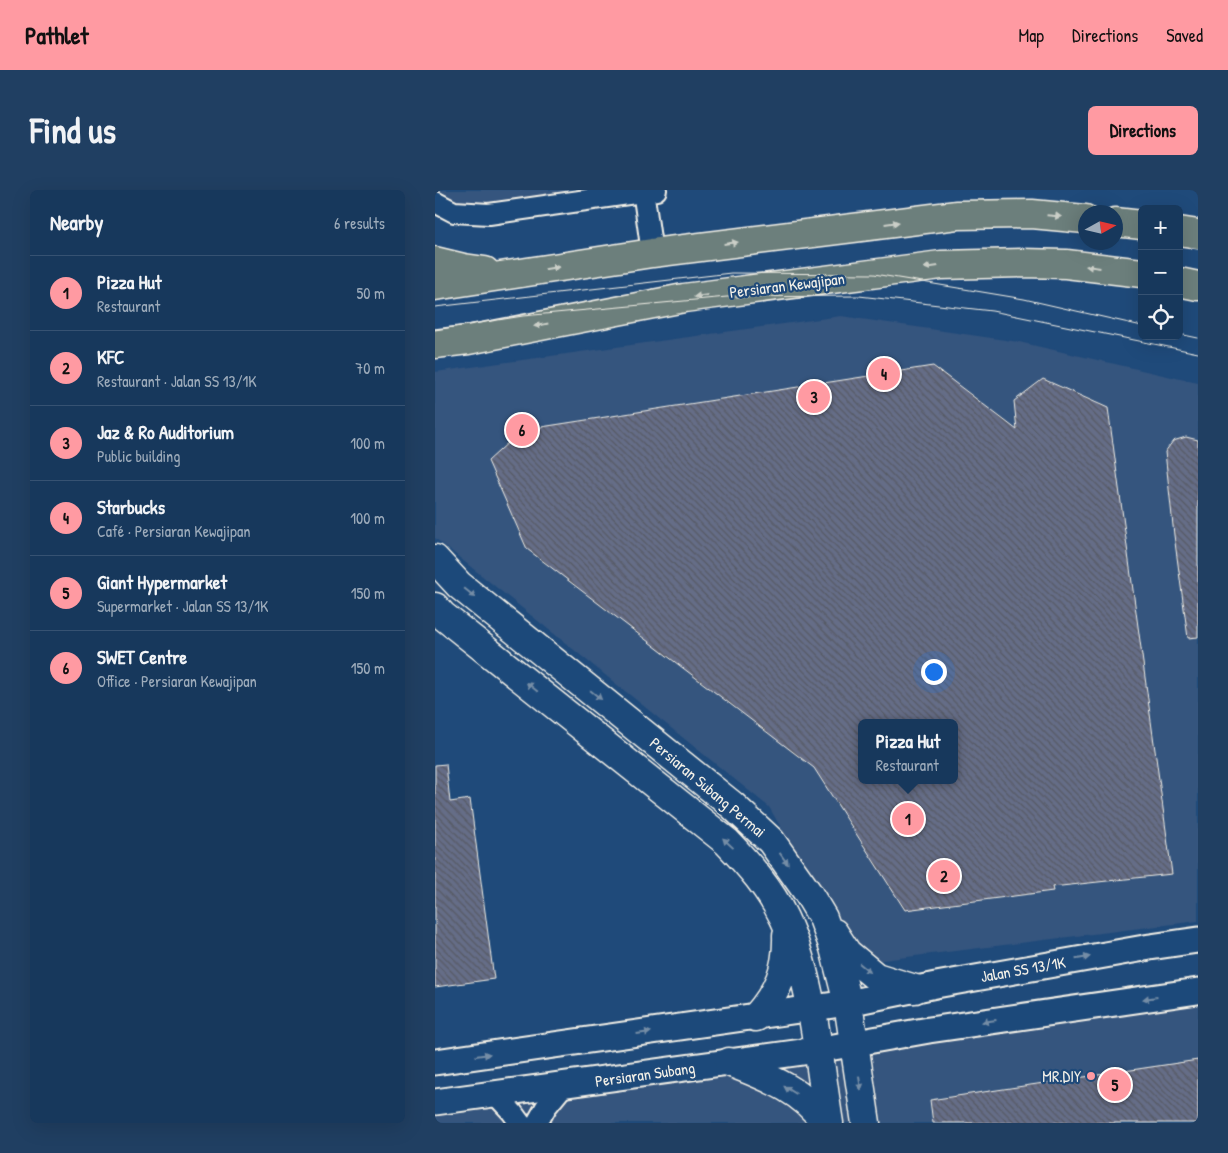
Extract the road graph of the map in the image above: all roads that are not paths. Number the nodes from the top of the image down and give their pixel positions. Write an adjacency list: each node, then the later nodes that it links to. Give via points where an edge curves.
1 (647, 191): 2 (street, via 489,214 455,212); 8 (street)
2 (435, 202)
3 (1078, 218): 8 (main road, one-way to 3, via 957,215 1032,214)
4 (1123, 223): 5 (main road)
5 (1138, 225)
6 (1183, 232): 7 (main road)
7 (1198, 234)
8 (652, 253): 11 (main road, one-way to 8)
9 (435, 260): 11 (main road, via 464,268)
10 (1138, 273): 15 (main road, Persiaran Kewajipan, one-way to 15, via 1066,264 941,265 684,298)
11 (513, 274): 13 (main road)
12 (1183, 283): 14 (main road)
13 (435, 286)
14 (1198, 286)
15 (467, 340): 16 (main road, Persiaran Kewajipan); 17 (main road)
16 (435, 344)
17 (435, 360)
18 (435, 559): 20 (main road, Persiaran Subang Permai, one-way to 20, via 459,584 739,811 771,841)
19 (435, 607): 21 (main road, Persiaran Subang Permai, one-way to 19, via 752,868 727,842)
20 (823, 918): 23 (main road, one-way to 23, via 847,953 876,977); 25 (main road, Persiaran Subang Permai)
21 (787, 925): 26 (main road, Persiaran Subang Permai); 27 (main road, via 785,966 779,986)
22 (1198, 940): 23 (street, Jalan SS 13/1K, one-way to 22)
23 (915, 989): 25 (street, Jalan SS 13/1K)
24 (1198, 991): 28 (street, one-way to 28)
25 (848, 1003): 26 (street); 28 (main road, Persiaran Subang Permai)
26 (811, 1009): 27 (street); 29 (main road, Persiaran Subang Permai)
27 (756, 1017): 30 (street, one-way to 27)
28 (854, 1044): 29 (street, Persiaran Subang); 39 (main road, Persiaran Subang Permai, one-way to 39)
29 (817, 1050): 31 (street, Persiaran Subang); 38 (main road, Persiaran Subang Permai)
30 (435, 1062)
31 (729, 1062): 32 (street, Persiaran Subang); 37 (main road, one-way to 31, via 810,1104 791,1090)
32 (564, 1085): 33 (street, Persiaran Subang); 36 (street)
33 (496, 1095): 34 (street, Persiaran Subang); 35 (street)
34 (435, 1102)
35 (520, 1123)
36 (537, 1123)
37 (825, 1123)
38 (829, 1123)
39 (866, 1123)

